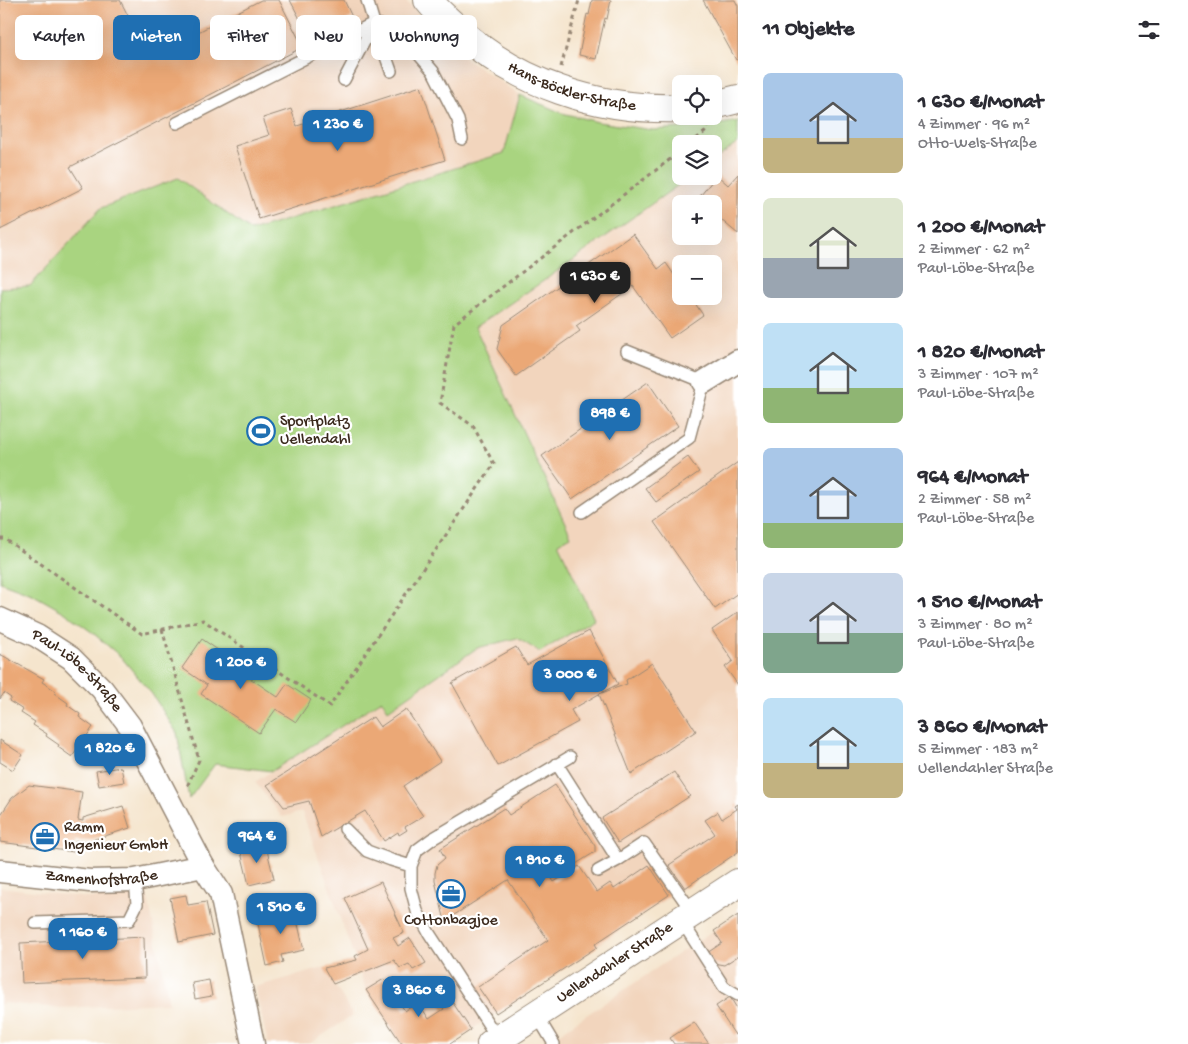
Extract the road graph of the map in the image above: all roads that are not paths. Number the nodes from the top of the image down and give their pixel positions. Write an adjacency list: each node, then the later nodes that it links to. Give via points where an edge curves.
1 (367, 0): 3 (lane)
2 (428, 0): 11 (street, Hans-Böckler-Straße, via 483,51 506,66 555,89 590,100)
3 (372, 15)
4 (371, 24): 13 (lane)
5 (371, 28): 9 (lane)
6 (387, 60): 8 (lane)
7 (423, 60): 14 (lane, via 433,71 458,120)
8 (391, 71)
9 (344, 80)
10 (738, 99): 12 (street)
11 (672, 107)
12 (722, 108)
13 (177, 123)
14 (462, 139)
15 (627, 351): 17 (lane)
16 (738, 361): 17 (street)
17 (704, 382): 18 (lane, via 689,438)
18 (582, 512)
19 (0, 619): 24 (street, Paul-Löbe-Straße, via 37,636 71,658 102,690 130,726)
20 (570, 757): 21 (lane)
21 (558, 764): 23 (lane); 25 (lane, via 416,850)
22 (345, 829): 25 (lane, via 367,851)
23 (618, 860): 27 (lane); 30 (lane, via 644,843)
24 (203, 866): 28 (street, Zamenhofstraße); 35 (street, Paul-Löbe-Straße, via 221,894)
25 (411, 866): 34 (lane, via 411,888 417,911)
26 (0, 871): 28 (street, Zamenhofstraße, via 90,881)
27 (598, 871)
28 (135, 880): 31 (lane, via 137,904 129,920)
29 (738, 883): 30 (street, Uellendahler Straße)
30 (687, 916): 32 (lane, via 724,987); 33 (street, Uellendahler Straße)
31 (35, 924)
32 (738, 995)
33 (536, 1014): 34 (street, Uellendahler Straße); 36 (lane)
34 (494, 1042)
35 (253, 1044)
36 (554, 1044)

